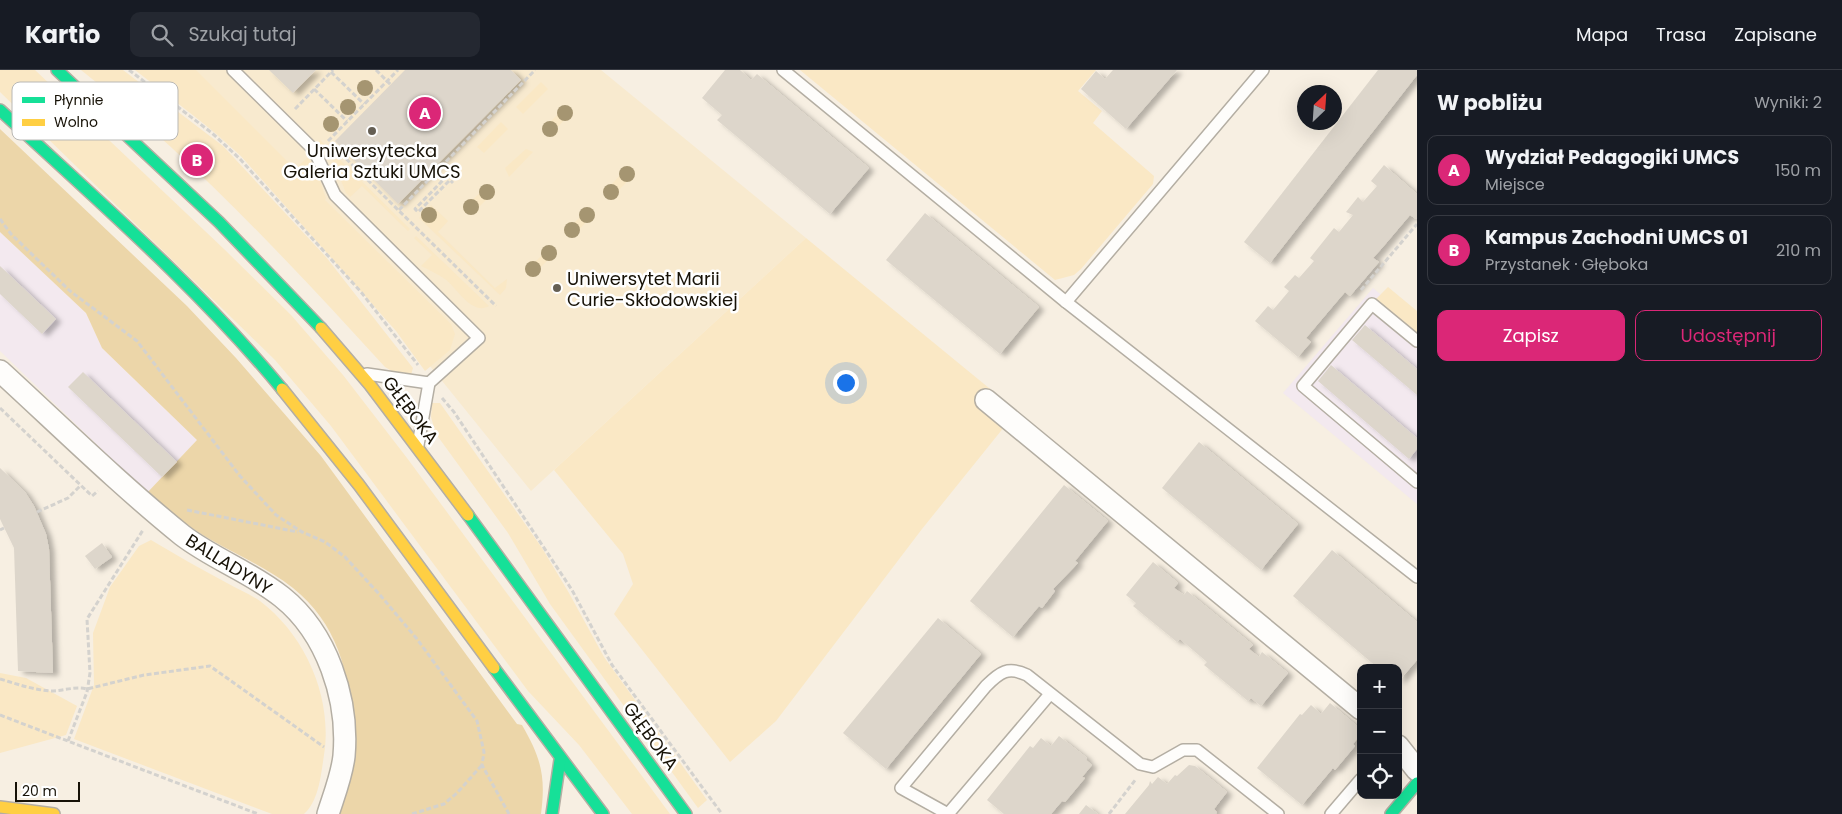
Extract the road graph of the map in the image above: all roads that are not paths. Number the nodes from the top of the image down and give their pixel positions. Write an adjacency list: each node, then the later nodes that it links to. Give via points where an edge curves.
1 (57, 70): 5 (street, GŁĘBOKA)
2 (234, 70): 14 (lane, via 314,150 335,195 479,338)
3 (783, 70): 10 (lane)
4 (1263, 70): 10 (lane)
5 (70, 82)
6 (0, 110): 7 (street)
7 (12, 121)
8 (32, 140): 22 (street, via 182,282 274,380 386,520)
9 (132, 140): 13 (street, GŁĘBOKA, via 219,222 307,312)
10 (1066, 302): 18 (lane)
11 (1417, 341): 17 (lane, via 1372,304 1303,386)
12 (0, 371): 28 (street, BALLADYNY, via 184,537 249,574 299,612 327,657 343,710 344,758)
13 (360, 373): 14 (lane); 16 (street, GŁĘBOKA)
14 (429, 383): 16 (lane)
15 (986, 400): 20 (street)
16 (418, 448): 31 (street, GŁĘBOKA)
17 (1417, 482)
18 (1417, 577)
19 (1050, 694): 32 (lane); 32 (lane, via 1017,670 1007,669 998,673 986,686 901,788); 33 (lane, via 1140,764 1153,767 1183,750 1197,750)
20 (1357, 706)
21 (1402, 751): 23 (street)
22 (560, 760): 29 (street); 30 (street)
23 (1417, 770)
24 (1417, 783): 35 (street)
25 (1357, 784): 34 (lane)
26 (0, 807): 27 (street)
27 (54, 814)
28 (328, 814)
29 (552, 814)
30 (603, 814)
31 (686, 814)
32 (948, 814)
33 (1278, 814)
34 (1331, 814)
35 (1391, 814)

